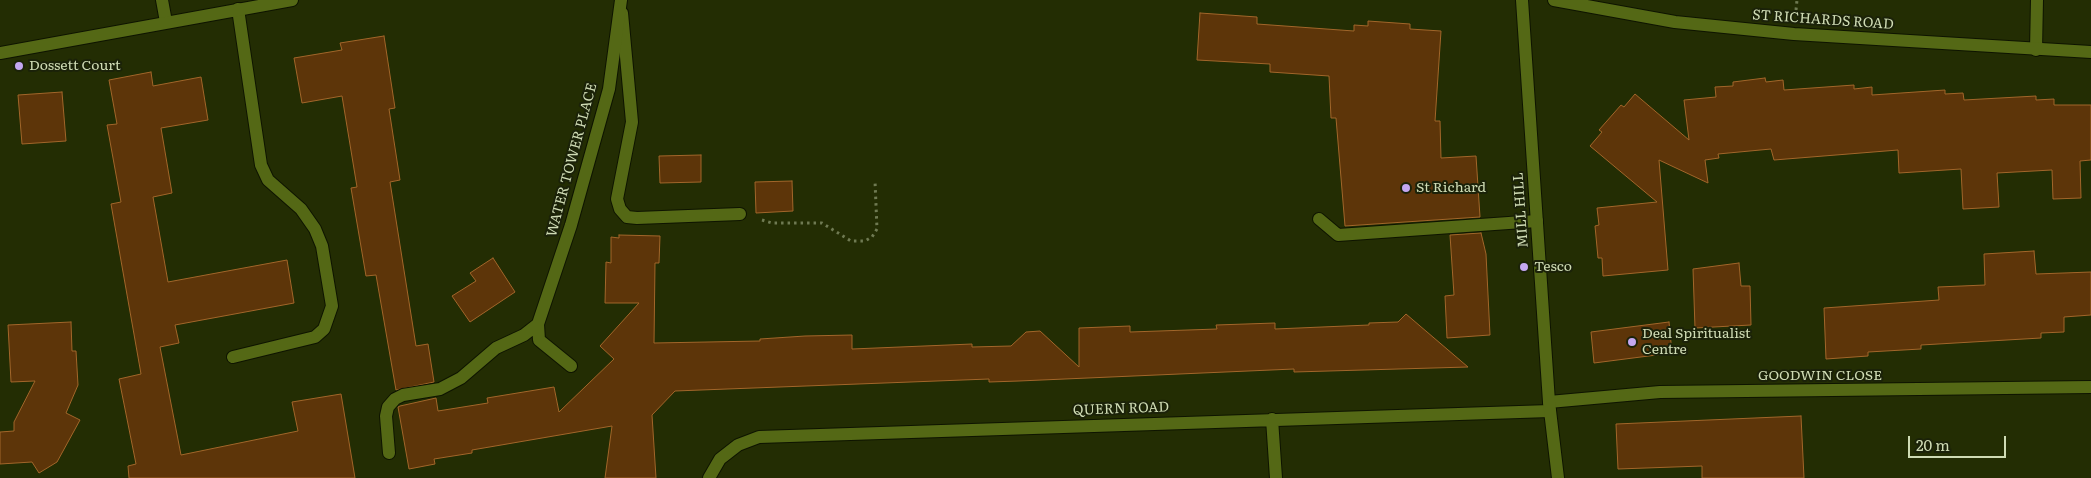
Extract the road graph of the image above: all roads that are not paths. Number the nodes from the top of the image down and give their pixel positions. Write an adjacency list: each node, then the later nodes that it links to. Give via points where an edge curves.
1 (162, 0): 8 (street)
2 (292, 0): 7 (street)
3 (1522, 0): 14 (street, MILL HILL)
4 (1554, 0): 9 (street, ST RICHARDS ROAD, via 1675,22 1794,34)
5 (2037, 0): 9 (street)
6 (621, 2): 12 (street, via 632,122 617,199 620,208 628,216 636,218); 15 (street, WATER TOWER PLACE, via 608,89 572,225)
7 (238, 9): 8 (street); 16 (street, via 261,165 268,180 300,209 315,230 322,246 332,306 324,329 315,337)
8 (166, 22): 11 (street)
9 (2036, 50): 10 (street, ST RICHARDS ROAD)
10 (2091, 52)
11 (0, 53)
12 (740, 214)
13 (1319, 219): 14 (street, via 1338,235)
14 (1537, 222): 19 (street, MILL HILL)
15 (538, 324): 17 (street, via 539,340); 21 (street, via 524,335 496,348 461,378 440,389 395,399 386,416)
16 (233, 358)
17 (571, 366)
18 (2091, 387): 19 (street, GOODWIN CLOSE, via 1660,392)
19 (1550, 406): 20 (street, QUERN ROAD); 24 (street, MILL HILL)
20 (1272, 419): 22 (street, QUERN ROAD, via 759,437 738,445 720,459); 23 (street)
21 (389, 453)
22 (709, 478)
23 (1276, 478)
24 (1558, 478)

